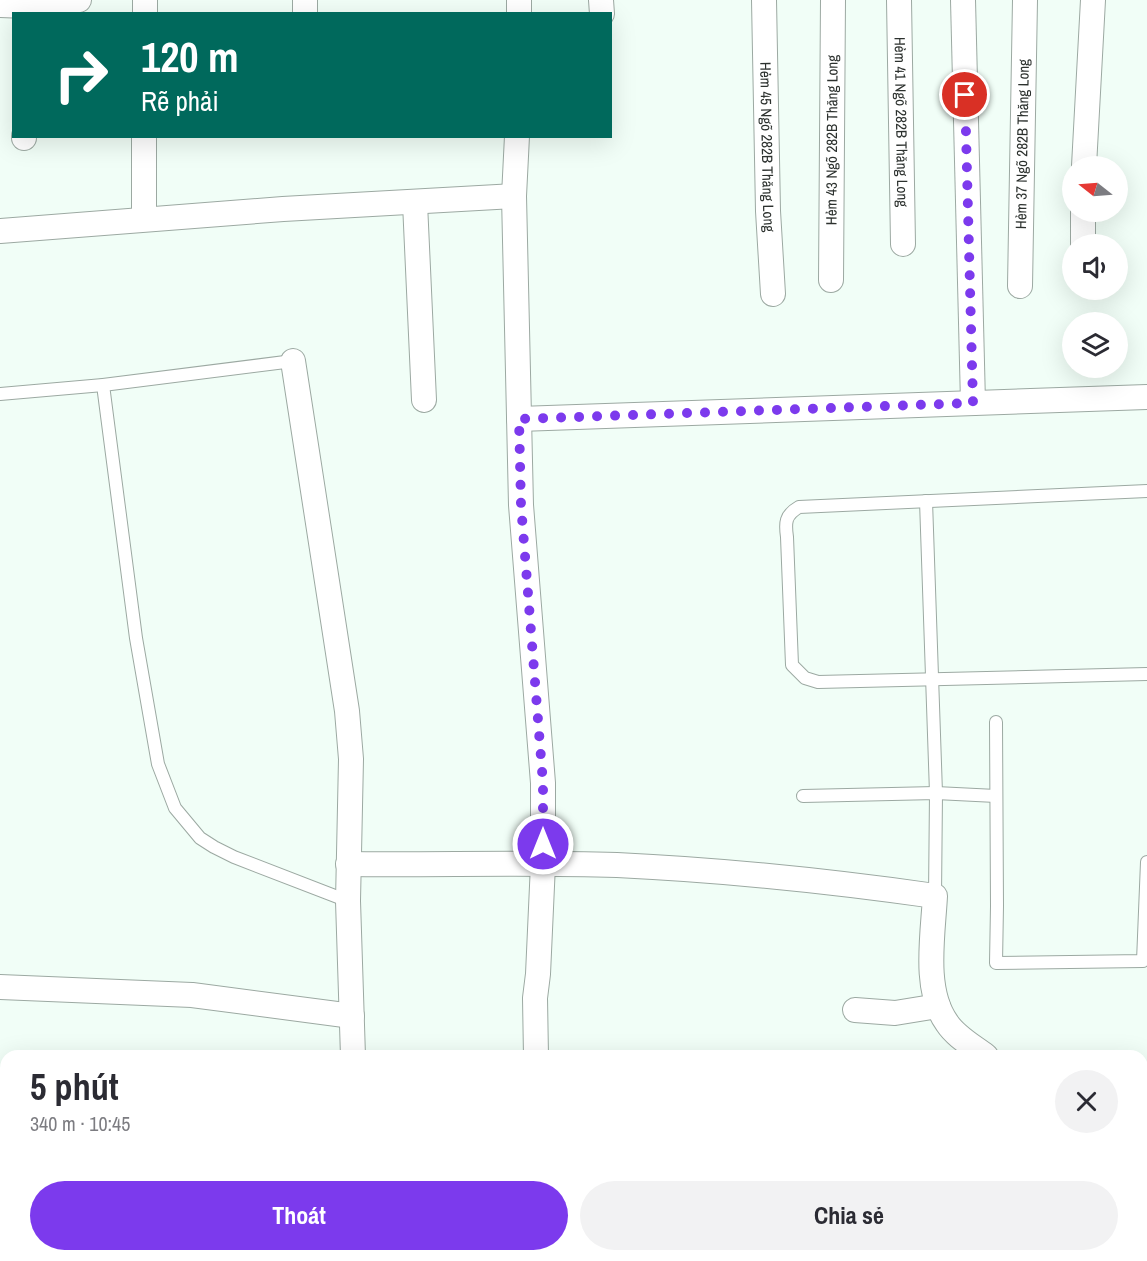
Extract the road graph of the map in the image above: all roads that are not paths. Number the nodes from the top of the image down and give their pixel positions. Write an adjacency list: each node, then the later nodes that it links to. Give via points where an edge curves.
1 (79, 0): 9 (street)
2 (764, 0): 20 (street, Hẻm 45 Ngõ 282B Thăng Long)
3 (833, 0): 18 (street, Hẻm 43 Ngõ 282B Thăng Long)
4 (899, 0): 17 (street, Hẻm 41 Ngõ 282B Thăng Long)
5 (963, 0): 26 (street)
6 (1025, 0): 19 (street, Hẻm 37 Ngõ 282B Thăng Long)
7 (1093, 0): 12 (street)
8 (0, 5): 9 (street)
9 (26, 10)
10 (144, 138): 15 (street)
11 (517, 138): 13 (street)
12 (1085, 156)
13 (514, 196): 14 (street); 27 (street)
14 (414, 203): 15 (street); 25 (street)
15 (144, 219): 16 (street)
16 (0, 231)
17 (903, 244)
18 (831, 280)
19 (1020, 286)
20 (773, 294)
21 (293, 361): 22 (lane); 37 (street, via 347,711 351,759)
22 (103, 385): 23 (lane); 40 (lane, via 136,638 158,764 175,808 193,831 213,847)
23 (0, 394)
24 (1147, 397): 26 (street)
25 (424, 400)
26 (973, 403): 27 (street)
27 (519, 419): 38 (street, via 521,505 543,783)
28 (1147, 491): 29 (lane)
29 (926, 501): 31 (lane); 31 (lane, via 799,507 792,511 785,523 789,638 792,665 806,678 818,682)
30 (1147, 674): 31 (lane)
31 (933, 678): 33 (lane)
32 (996, 722): 35 (lane)
33 (936, 793): 34 (lane); 35 (lane); 39 (lane)
34 (803, 796)
35 (996, 796): 36 (lane, via 996,963 1143,961)
36 (1147, 862)
37 (348, 864): 38 (street); 40 (street)
38 (543, 864): 39 (street, via 650,867 827,881); 46 (street)
39 (935, 896): 42 (street, via 932,978)
40 (348, 901): 44 (street)
41 (0, 987): 44 (street, via 192,995)
42 (938, 1006): 43 (street, via 895,1013); 47 (street, via 954,1032)
43 (855, 1010)
44 (351, 1016): 45 (street)
45 (353, 1050)
46 (536, 1050)
47 (978, 1050)

